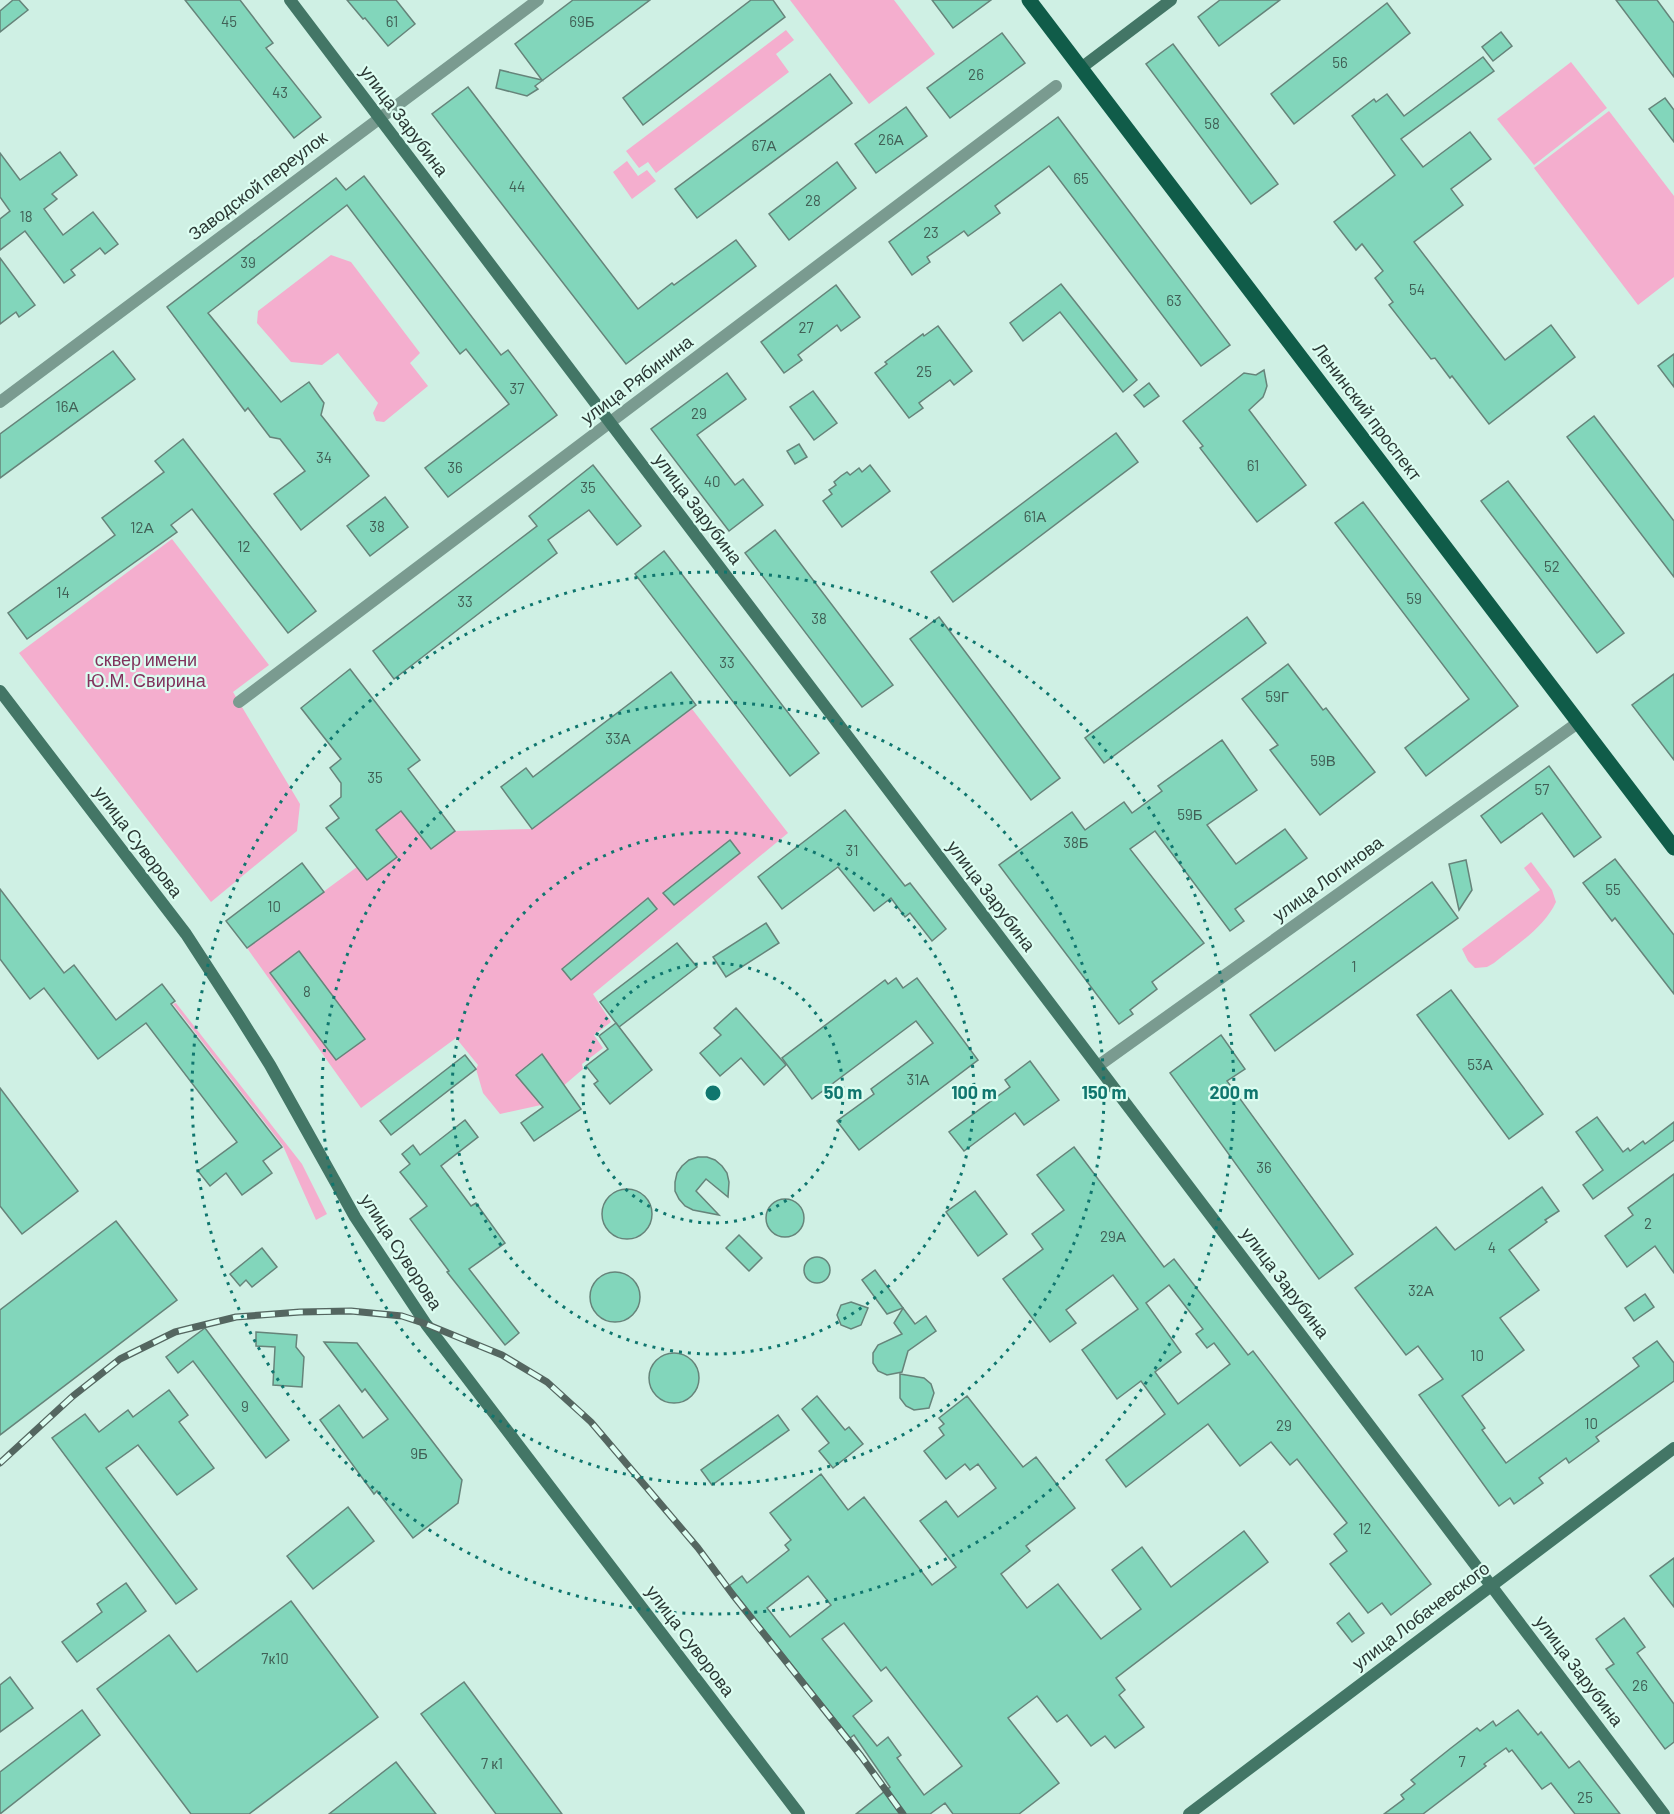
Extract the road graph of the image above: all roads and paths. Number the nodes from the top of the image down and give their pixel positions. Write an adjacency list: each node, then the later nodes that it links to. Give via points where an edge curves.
1 (290, 0): 7 (street, улица Зарубина)
2 (538, 0): 7 (street, Заводской переулок)
3 (1029, 0): 5 (main road, Ленинский проспект)
4 (1171, 0): 5 (street)
5 (1081, 68): 12 (main road, Ленинский проспект)
6 (1056, 86): 9 (street, улица Рябинина)
7 (379, 118): 8 (street, Заводской переулок); 9 (street, улица Зарубина)
8 (0, 402)
9 (610, 422): 11 (street, улица Рябинина); 14 (street, улица Зарубина)
10 (0, 691): 17 (street, улица Суворова, via 186,934 270,1065 356,1217 426,1324)
11 (239, 702)
12 (1578, 722): 13 (main road, Ленинский проспект); 14 (street, улица Логинова)
13 (1674, 848)
14 (1098, 1066): 16 (street, улица Зарубина)
15 (1674, 1448): 16 (street, улица Лобачевского)
16 (1491, 1586): 18 (street, улица Лобачевского); 19 (street, улица Зарубина)
17 (800, 1814)
18 (1189, 1814)
19 (1664, 1814)

